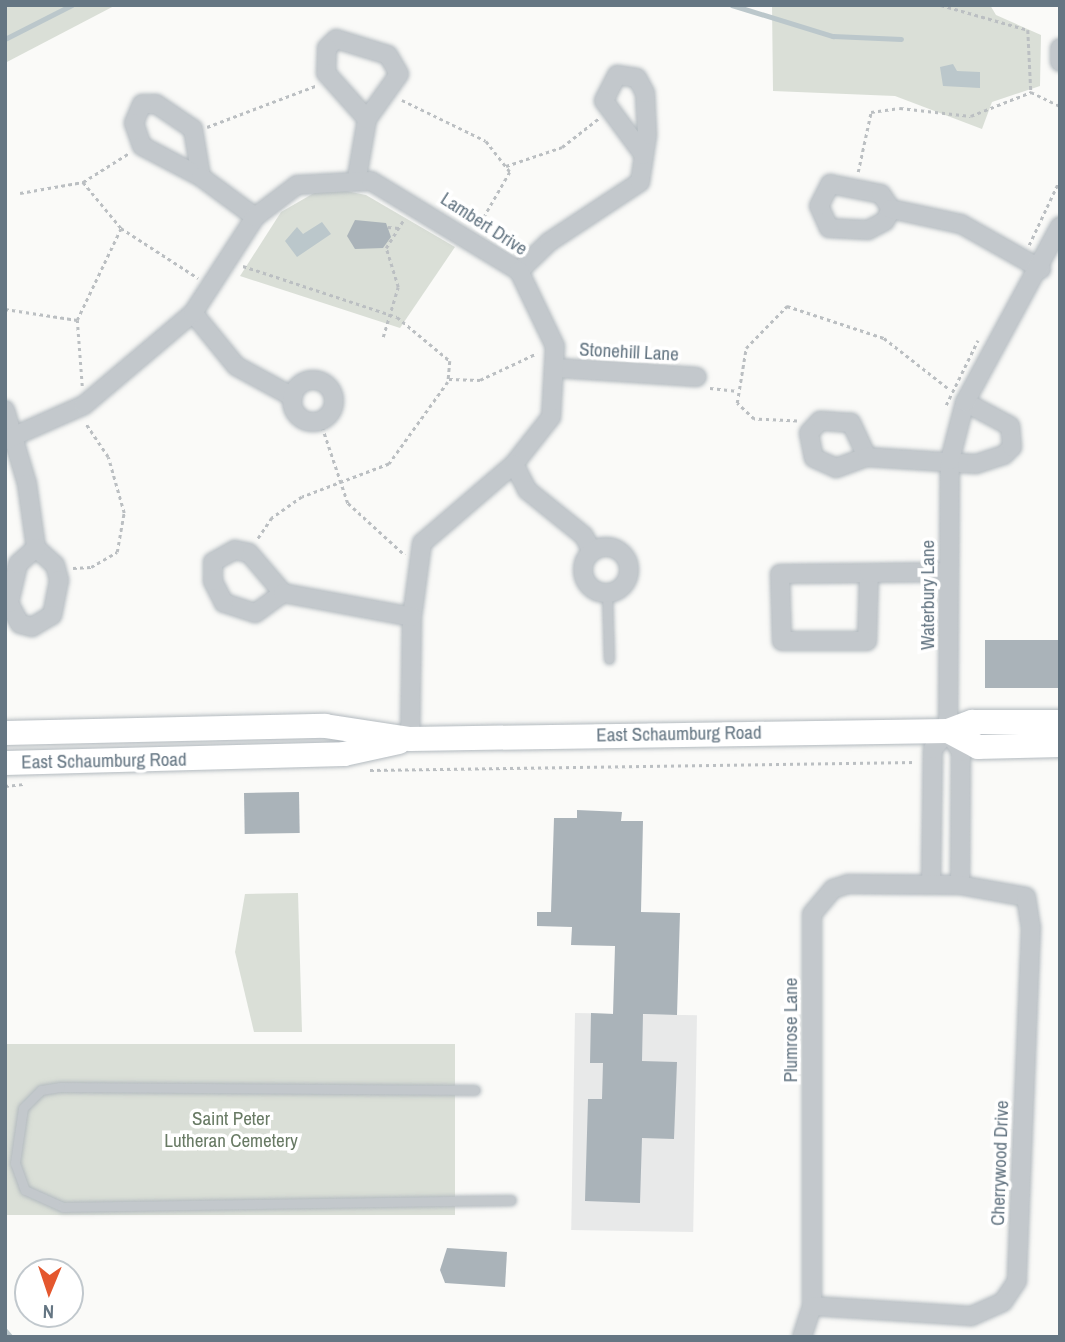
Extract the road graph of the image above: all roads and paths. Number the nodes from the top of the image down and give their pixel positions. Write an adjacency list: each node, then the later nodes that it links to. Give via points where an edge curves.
1 (941, 5): 5 (path, via 1028,30)
2 (1060, 48): 3 (street)
3 (1060, 62)
4 (330, 78): 6 (street, via 327,48 336,38 349,38 388,55 398,68); 9 (street); 10 (path, via 235,119)
5 (1031, 92): 7 (path); 17 (path, via 971,116 900,108 871,112)
6 (388, 93): 9 (street); 13 (path, via 486,141)
7 (1060, 106)
8 (609, 115): 12 (street); 12 (street, via 604,90 609,81 617,75 636,78 645,93); 13 (path, via 562,147)
9 (367, 118): 15 (street)
10 (193, 129): 11 (street, via 156,104 142,104 134,123); 14 (street)
11 (141, 144): 14 (street); 16 (path)
12 (644, 155): 28 (street, via 632,193 549,242)
13 (506, 166): 25 (path, via 510,172)
14 (201, 177): 21 (street)
15 (357, 177): 19 (street, Lambert Drive); 21 (street, via 297,186)
16 (83, 182): 18 (path); 29 (path, via 121,228)
17 (859, 185): 20 (street, via 880,194); 20 (street, via 830,184 822,193 820,218 829,228 868,230 885,221)
18 (20, 192)
19 (409, 202): 24 (path); 25 (street, Lambert Drive)
20 (891, 209): 27 (street, via 961,224)
21 (255, 217): 26 (street)
22 (1060, 226): 27 (street, Waterbury Lane)
23 (388, 227): 24 (path)
24 (400, 228): 32 (path, via 386,248 398,287)
25 (472, 238): 28 (street, Lambert Drive)
26 (231, 259): 29 (street); 32 (path, via 286,285)
27 (1041, 269): 42 (street, Waterbury Lane)
28 (519, 271): 35 (street, Lambert Drive)
29 (212, 293): 31 (street)
30 (5, 309): 33 (path)
31 (193, 313): 41 (street, via 236,366); 46 (street, via 84,405)
32 (392, 315): 34 (path); 38 (path, via 450,361)
33 (77, 320)
34 (383, 337)
35 (555, 346): 36 (street, Lambert Drive); 38 (path, via 480,380)
36 (558, 368): 37 (street, Stonehill Lane); 49 (street, Lambert Drive, via 551,417)
37 (697, 377): 40 (path, via 707,387)
38 (449, 379): 50 (path, via 389,464)
39 (949, 390): 40 (path, via 884,338 801,306 787,306 746,348)
40 (737, 391): 45 (path, via 737,403 754,419 801,421)
41 (293, 397): 44 (street, via 302,418); 44 (street, via 305,382 324,383 334,400)
42 (965, 402): 48 (street, Waterbury Lane); 48 (street, via 1010,426 1012,447 993,461)
43 (5, 410): 46 (street)
44 (320, 420): 50 (path)
45 (809, 433): 47 (street, via 809,447 824,466 852,467); 47 (street, via 820,421 851,423)
46 (9, 439): 51 (street)
47 (867, 457): 48 (street)
48 (950, 460): 55 (street, Waterbury Lane)
49 (514, 464): 52 (street, via 527,489 584,536); 54 (street, Lambert Drive, via 432,530)
50 (338, 478): 53 (path, via 272,518); 54 (path, via 359,519)
51 (36, 548)
52 (592, 552): 58 (street, via 585,578); 58 (street, via 607,547 626,559 626,581)
53 (248, 553): 57 (street); 57 (street, via 220,553 213,562 213,581 225,603 255,612)
54 (416, 562): 59 (street, Lambert Drive)
55 (949, 572): 56 (street); 62 (street, Waterbury Lane)
56 (869, 573): 56 (street, via 780,574 782,641 867,641)
57 (282, 593): 59 (street)
58 (607, 593): 60 (lane)
59 (412, 617): 64 (street, Lambert Drive)
60 (609, 659)
61 (1060, 722): 62 (main road, East Schaumburg Road, via 972,722)
62 (948, 731): 64 (main road, East Schaumburg Road); 65 (main road, East Schaumburg Road, via 978,747); 66 (street, Waterbury Lane, via 933,749); 72 (street, Waterbury Lane, via 961,752)
63 (5, 733): 64 (main road, East Schaumburg Road, via 325,726)
64 (410, 739): 67 (main road, East Schaumburg Road, via 344,754)
65 (1060, 745)
66 (933, 761): 68 (path); 71 (street, Waterbury Lane)
67 (5, 762)
68 (359, 770)
69 (28, 782): 70 (path)
70 (5, 786)
71 (931, 884): 72 (street, Plumrose Lane); 75 (street, Plumrose Lane, via 848,884 833,889 813,914)
72 (960, 886): 75 (street, Cherrywood Drive, via 1007,889 1026,897 1031,911 1017,1281 1003,1302 971,1316)
73 (475, 1090): 74 (lane, via 41,1090 23,1108 15,1163 25,1190 63,1207)
74 (511, 1200)
75 (813, 1306): 76 (street, Plumrose Lane)
76 (802, 1337)

